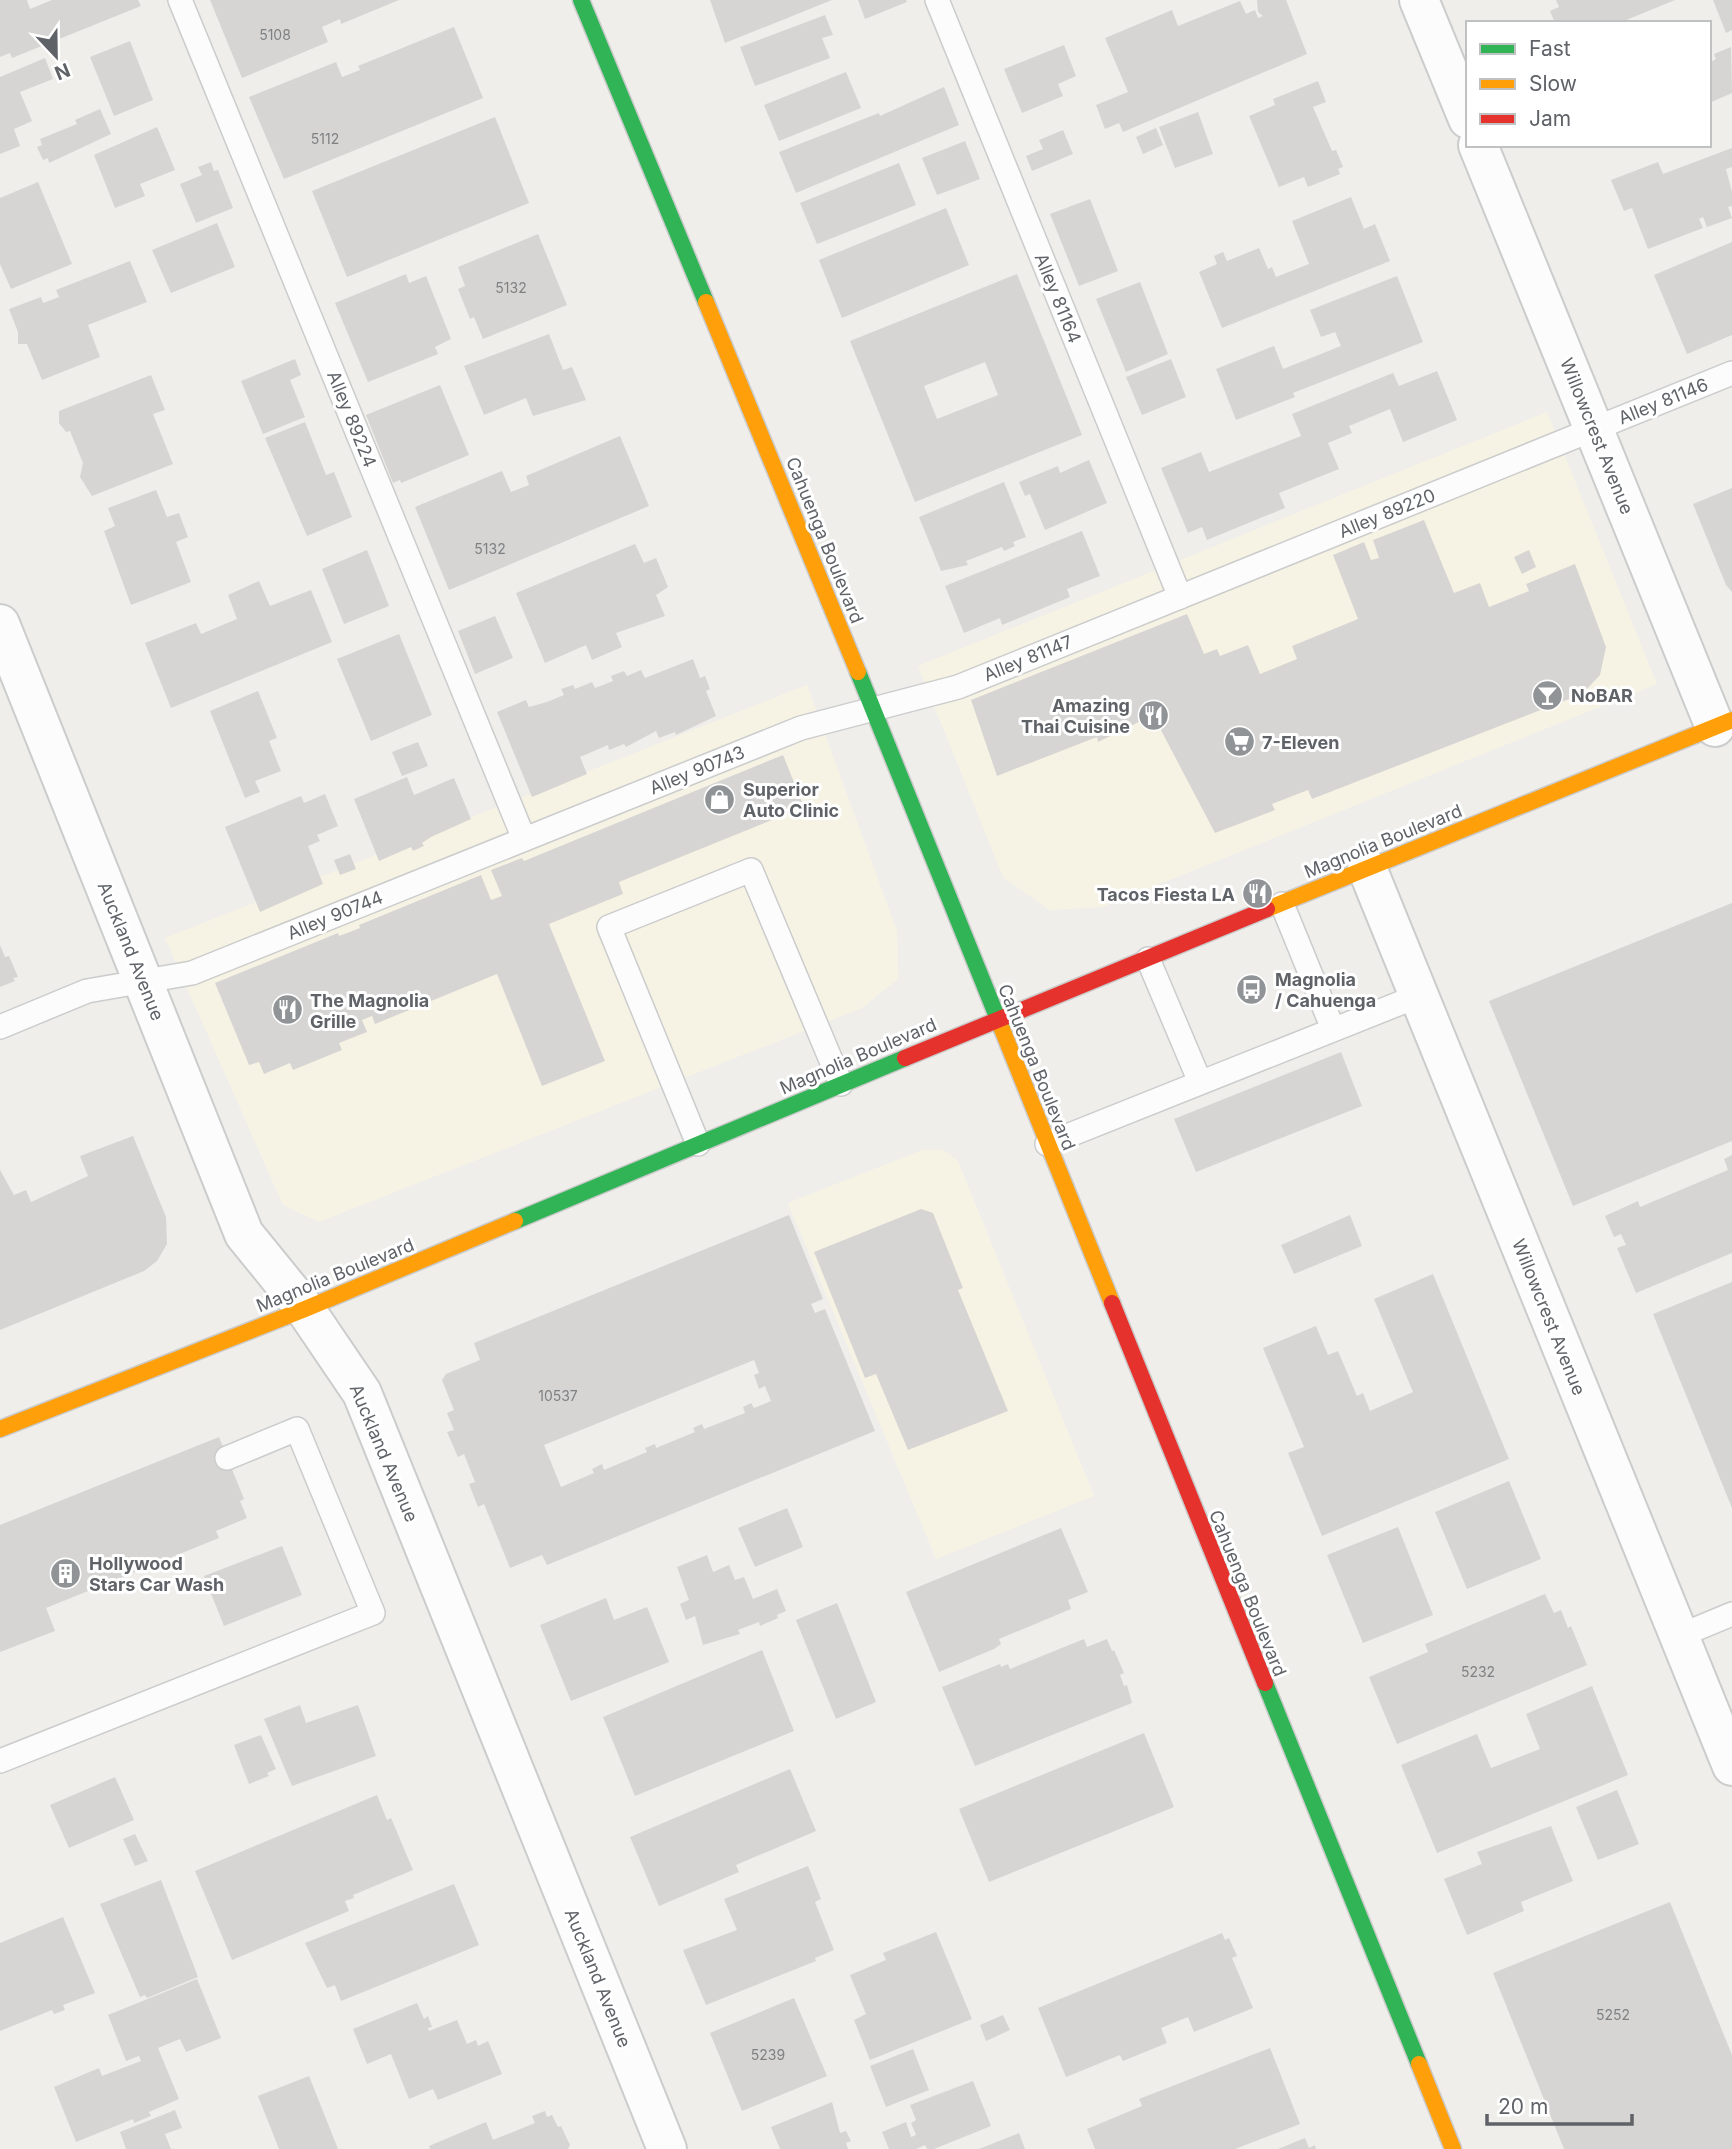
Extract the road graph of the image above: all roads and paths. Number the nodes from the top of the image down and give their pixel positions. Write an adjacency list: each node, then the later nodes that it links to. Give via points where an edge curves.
1 (180, 0): 13 (lane, Alley 89224)
2 (581, 0): 11 (main road, Cahuenga Boulevard)
3 (937, 0): 9 (lane, Alley 81164)
4 (1419, 0): 5 (street)
5 (1466, 114)
6 (1479, 147): 8 (street, Willowcrest Avenue)
7 (1732, 373): 8 (lane, Alley 81146)
8 (1594, 428): 9 (lane, Alley 89220); 12 (street, Willowcrest Avenue)
9 (1180, 597): 11 (lane, Alley 81147, via 958,687)
10 (0, 624): 17 (street, Auckland Avenue)
11 (873, 709): 13 (lane, Alley 90743, via 801,728); 19 (main road, Cahuenga Boulevard)
12 (1724, 724): 14 (main road, Magnolia Boulevard)
13 (524, 839): 17 (lane, Alley 90744, via 192,973)
14 (1367, 868): 15 (main road, Magnolia Boulevard); 18 (street, Willowcrest Avenue)
15 (1282, 904): 16 (main road, Magnolia Boulevard); 21 (lane)
16 (1148, 959): 19 (main road, Magnolia Boulevard); 22 (lane)
17 (143, 982): 20 (lane, Alley 90744, via 87,991); 26 (street, Auckland Avenue, via 244,1234)
18 (1418, 996): 21 (lane); 30 (street, Willowcrest Avenue)
19 (998, 1019): 23 (main road, Magnolia Boulevard); 25 (main road, Cahuenga Boulevard)
20 (0, 1027)
21 (1333, 1029): 22 (lane)
22 (1200, 1082): 25 (lane)
23 (841, 1084): 24 (main road, Magnolia Boulevard); 24 (lane, via 751,870 609,927)
24 (698, 1144): 26 (main road, Magnolia Boulevard)
25 (1047, 1144): 34 (main road, Cahuenga Boulevard)
26 (305, 1309): 27 (main road, Magnolia Boulevard); 33 (street, Auckland Avenue, via 362,1393)
27 (0, 1429)
28 (227, 1458): 31 (lane, via 297,1429 373,1613)
29 (1732, 1614): 30 (lane)
30 (1679, 1636): 32 (street, Willowcrest Avenue)
31 (0, 1761)
32 (1732, 1766)
33 (667, 2149)
34 (1452, 2149)

